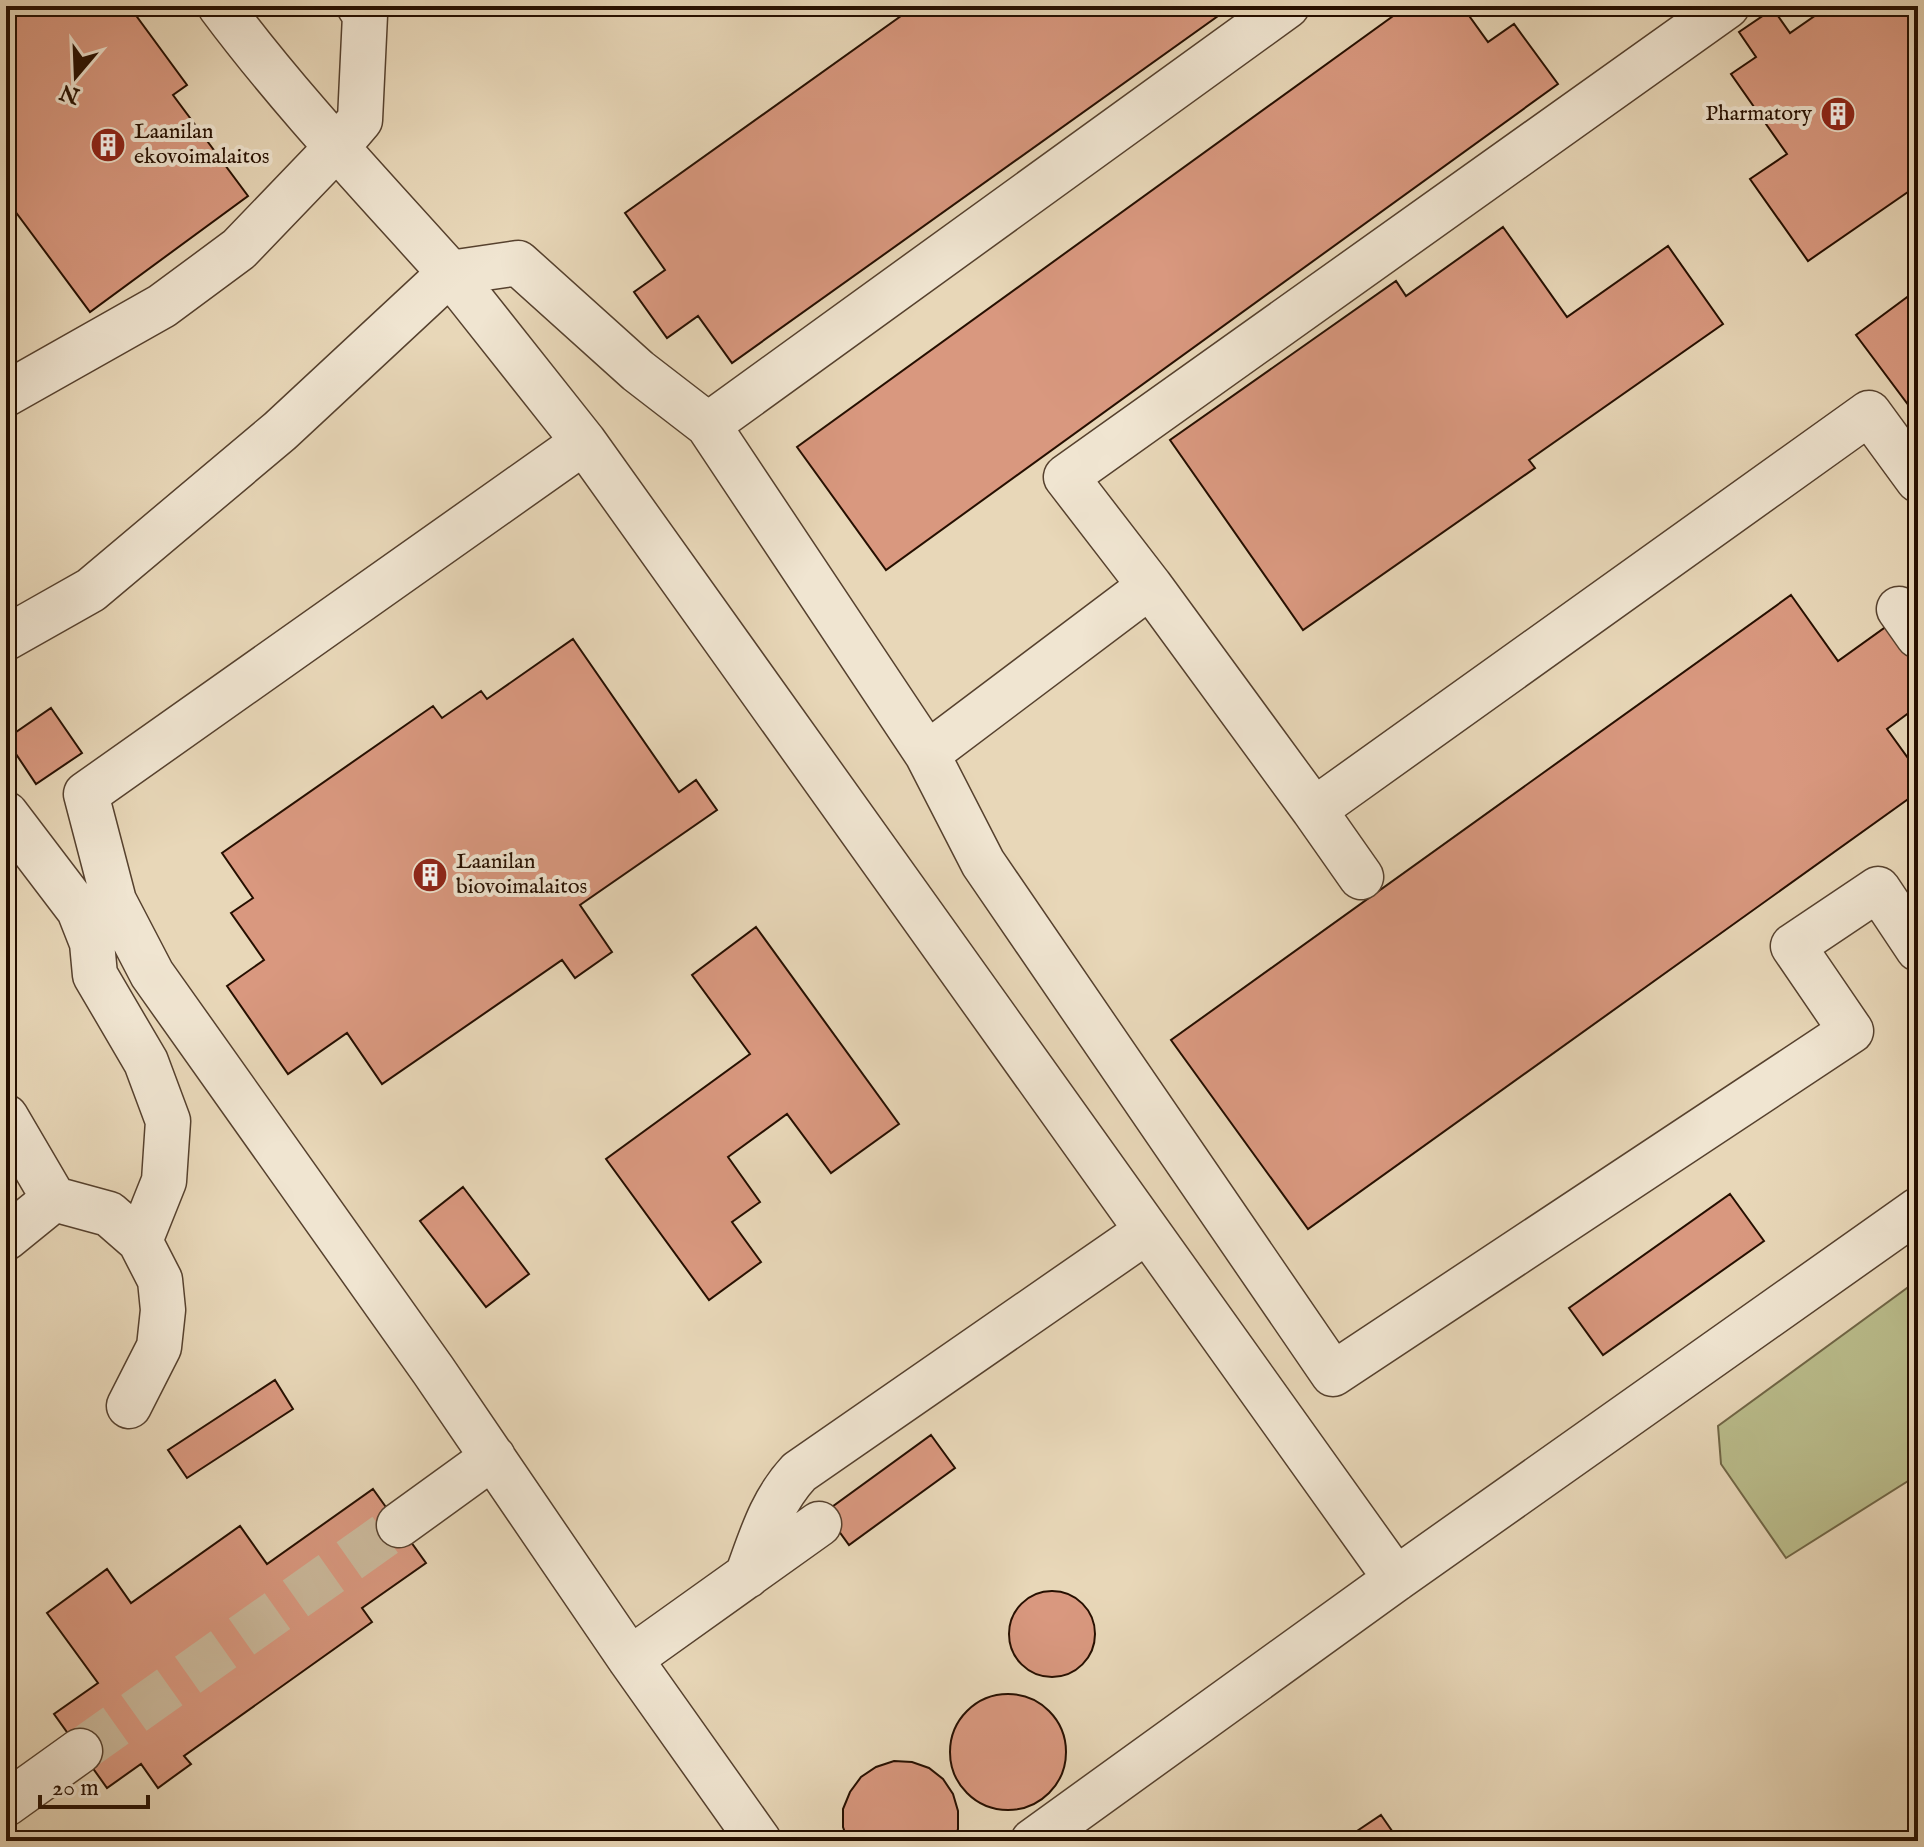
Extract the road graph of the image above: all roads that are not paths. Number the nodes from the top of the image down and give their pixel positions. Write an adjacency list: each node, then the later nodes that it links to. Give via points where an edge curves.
1 (220, 6): 5 (lane)
2 (1287, 6): 8 (lane)
3 (1727, 6): 11 (lane, via 1066,477)
4 (369, 9): 5 (lane, via 360,120)
5 (337, 147): 6 (lane); 7 (lane, via 239,249 162,306)
6 (450, 273): 8 (lane, via 518,263 638,371); 9 (lane); 12 (lane, via 280,431 91,590)
7 (6, 394)
8 (708, 425): 13 (lane)
9 (584, 442): 21 (lane); 25 (lane, via 86,794 114,901 152,974)
10 (1918, 480): 14 (lane, via 1869,413)
11 (1150, 586): 13 (lane); 14 (lane)
12 (6, 638)
13 (927, 754): 17 (lane, via 983,863 1333,1374 1851,1031 1793,946 1878,889)
14 (1314, 810): 16 (lane)
15 (6, 814): 23 (lane, via 79,910 92,943 95,975 146,1062 168,1121 164,1181)
16 (1361, 877)
17 (1918, 949)
18 (6, 1117): 19 (lane)
19 (54, 1199): 22 (lane); 23 (lane, via 109,1214)
20 (1918, 1210): 29 (lane)
21 (1147, 1231): 28 (lane, via 799,1472 772,1507); 29 (lane)
22 (6, 1238)
23 (140, 1241): 24 (lane, via 160,1280 163,1310 159,1347)
24 (129, 1406)
25 (493, 1457): 27 (lane); 30 (lane)
26 (819, 1524): 28 (lane)
27 (399, 1525)
28 (747, 1576): 30 (lane)
29 (1396, 1579): 34 (lane)
30 (630, 1659): 33 (lane)
31 (80, 1751): 32 (lane)
32 (6, 1804)
33 (759, 1841)
34 (1033, 1841)

